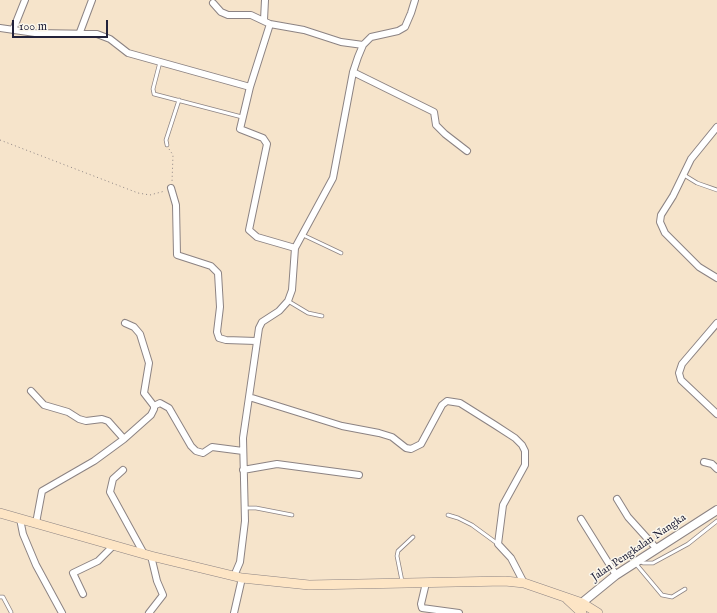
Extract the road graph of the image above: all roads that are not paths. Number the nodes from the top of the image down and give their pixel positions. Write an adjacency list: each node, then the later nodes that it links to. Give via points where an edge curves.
1 (26, 0): 9 (street)
2 (92, 0): 10 (street)
3 (265, 0): 6 (street)
4 (415, 0): 11 (street, via 405,27 371,37)
5 (213, 3): 6 (street, via 221,12 228,15 245,14)
6 (264, 20): 7 (street)
7 (270, 24): 11 (street); 14 (street)
8 (0, 28): 9 (street)
9 (14, 30): 10 (street, via 56,34)
10 (80, 32): 12 (street, via 104,36 128,53)
11 (363, 45): 13 (street)
12 (160, 62): 14 (street); 15 (lane, via 153,92)
13 (353, 72): 19 (street, via 434,112 436,125); 23 (street, via 333,178)
14 (250, 87): 16 (street)
15 (179, 100): 16 (lane); 18 (lane, via 166,140)
16 (243, 118): 24 (street, via 240,129 264,138 267,144 249,230 257,237)
17 (717, 127): 20 (street, via 691,159)
18 (167, 145)
19 (468, 151)
20 (684, 175): 22 (lane); 26 (street, via 661,215 662,227 700,267)
21 (171, 188): 31 (street, via 176,205 177,255 211,266 218,273 219,338)
22 (717, 190)
23 (303, 235): 24 (street); 25 (lane)
24 (296, 248): 27 (street, via 292,290)
25 (341, 252)
26 (717, 278)
27 (288, 301): 28 (lane, via 308,314); 31 (street, via 280,312 262,322)
28 (322, 316)
29 (125, 323): 34 (street, via 134,327 140,334 149,363 144,393)
30 (717, 324): 35 (street, via 682,364 679,372 681,380)
31 (256, 341): 33 (street)
32 (31, 391): 36 (street, via 44,404 68,412 79,419 108,421)
33 (249, 397): 37 (street); 54 (street, via 342,426 379,433 411,449 421,444 442,404 447,401 460,403 515,438 525,451 524,465 503,505)
34 (154, 406): 36 (street, via 151,415); 37 (street, via 160,403 169,408 191,446 196,450 203,453 212,447)
35 (717, 414)
36 (124, 439): 52 (street, via 94,461 42,491)
37 (243, 452): 41 (street)
38 (704, 462): 39 (street, via 712,464)
39 (717, 469)
40 (123, 470): 57 (street, via 113,479 110,492)
41 (243, 470): 42 (street, via 277,464); 44 (street)
42 (359, 475)
43 (617, 499): 56 (street, via 628,517)
44 (245, 508): 47 (lane); 60 (street)
45 (717, 510): 56 (street, Jalan Pengkalan Nangka)
46 (0, 513): 49 (main road)
47 (292, 515)
48 (448, 515): 54 (lane, via 472,525)
49 (20, 519): 52 (main road); 69 (street, via 23,534 36,565)
50 (581, 519): 59 (street)
51 (717, 521): 58 (lane, via 688,544 653,563)
52 (36, 524): 55 (main road)
53 (413, 536): 63 (lane, via 401,547 397,556)
54 (498, 544): 62 (street, via 511,558)
55 (114, 545): 57 (main road); 65 (street, via 98,561 73,573)
56 (656, 548): 58 (street, Jalan Pengkalan Nangka)
57 (148, 555): 60 (main road); 70 (street, via 163,595)
58 (636, 562): 59 (street, Jalan Pengkalan Nangka); 64 (lane, via 662,595 672,597)
59 (616, 575): 67 (street, Jalan Pengkalan Nangka)
60 (238, 577): 63 (main road, via 309,585); 71 (street)
61 (426, 583): 62 (main road); 63 (main road); 72 (street, via 422,608)
62 (524, 583): 67 (main road, via 565,597)
63 (403, 584)
64 (685, 589)
65 (83, 594)
66 (0, 597): 68 (lane, via 3,597)
67 (580, 608): 73 (main road)
68 (12, 612)
69 (62, 613)
70 (150, 613)
71 (234, 613)
72 (459, 613)
73 (598, 613)

